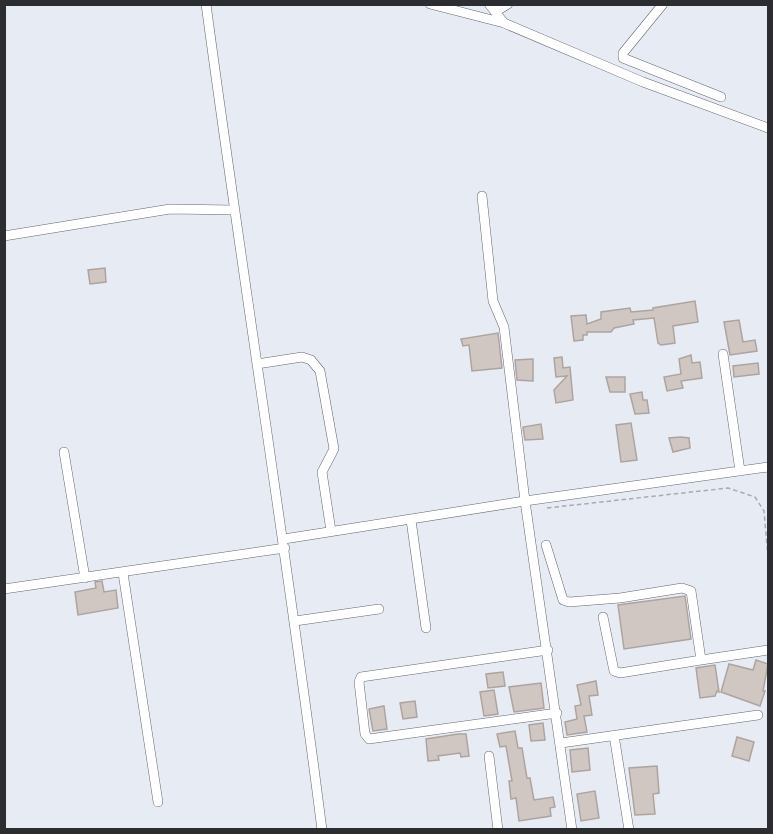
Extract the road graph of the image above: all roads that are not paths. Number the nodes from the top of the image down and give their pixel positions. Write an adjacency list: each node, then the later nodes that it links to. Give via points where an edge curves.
1 (206, 4): 10 (street)
2 (430, 4): 6 (street)
3 (508, 4): 5 (street)
4 (659, 6): 7 (street, via 623,58)
5 (492, 8): 6 (street)
6 (504, 23): 8 (street, via 643,82)
7 (721, 97)
8 (768, 128)
9 (482, 196): 17 (street, via 493,301 504,327)
10 (234, 210): 11 (street, via 170,209); 13 (street)
11 (4, 236)
12 (723, 354): 16 (street)
13 (257, 364): 19 (street, via 302,357 311,360 320,371 334,449 322,472); 20 (street)
14 (64, 452): 23 (street)
15 (768, 467): 16 (street)
16 (740, 471): 17 (street)
17 (525, 501): 18 (street); 29 (street)
18 (411, 519): 19 (street); 28 (street)
19 (331, 531): 20 (street)
20 (284, 544): 22 (street); 27 (street)
21 (546, 545): 31 (street, via 560,594 569,602 681,588 691,591)
22 (123, 573): 23 (street); 37 (street)
23 (85, 578): 24 (street)
24 (4, 589)
25 (379, 609): 27 (street)
26 (603, 616): 31 (street, via 614,671)
27 (296, 621): 38 (street)
28 (426, 628)
29 (548, 650): 32 (street); 32 (street, via 361,677 365,734 369,739)
30 (768, 650): 31 (street)
31 (701, 660)
32 (557, 713): 35 (street)
33 (758, 715): 34 (street)
34 (614, 735): 35 (street); 41 (street)
35 (561, 743): 40 (street)
36 (489, 756): 39 (street)
37 (158, 802)
38 (322, 830)
39 (498, 830)
40 (573, 830)
41 (629, 830)

